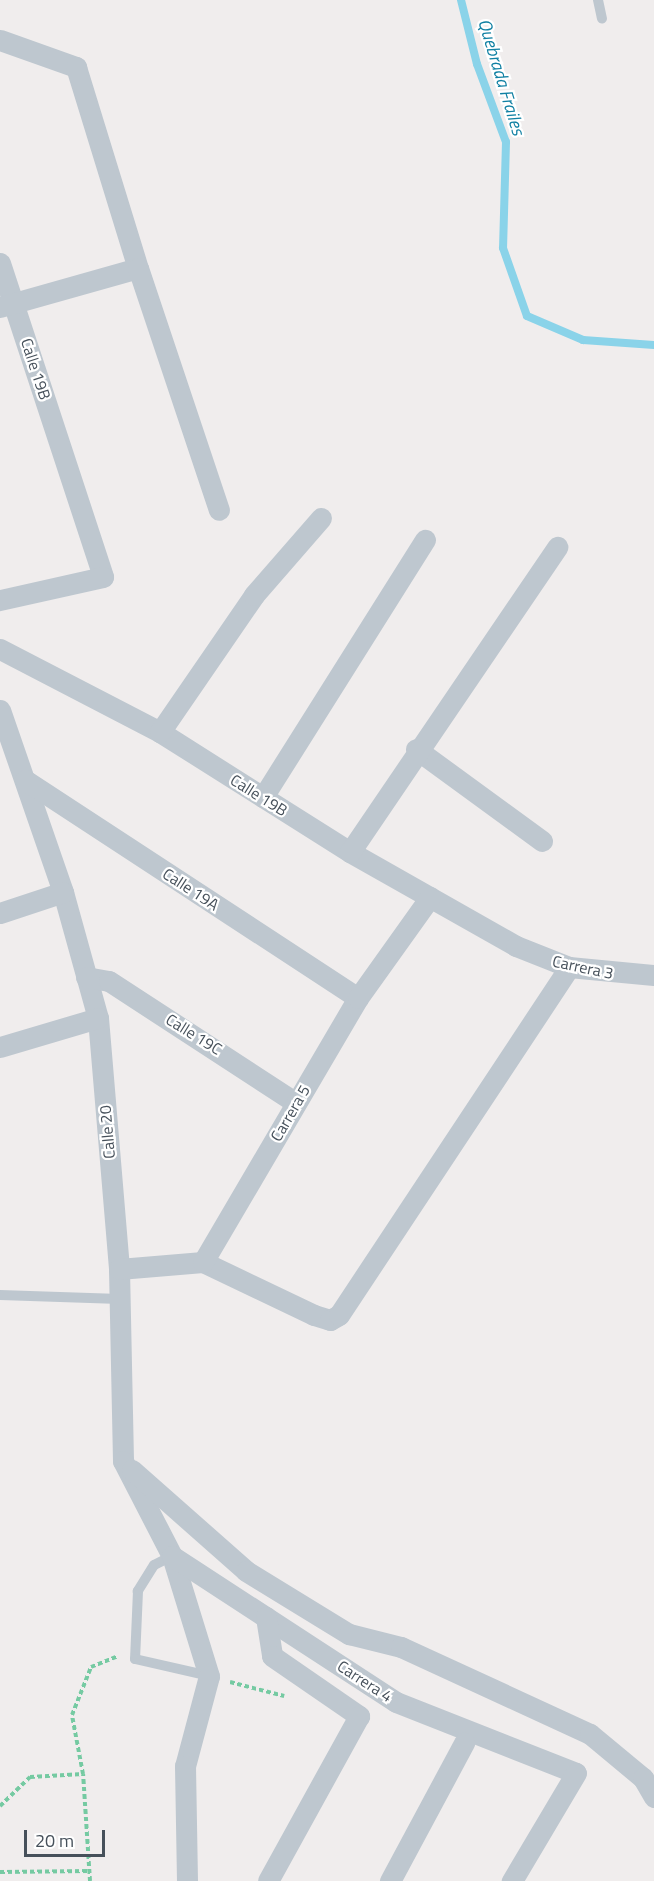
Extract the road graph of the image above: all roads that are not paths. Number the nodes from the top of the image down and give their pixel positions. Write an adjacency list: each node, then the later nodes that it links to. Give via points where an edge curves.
1 (598, 0): 2 (lane)
2 (602, 19)
3 (0, 40): 5 (street, via 76,67)
4 (0, 263): 6 (street, Calle 19B)
5 (138, 268): 6 (street); 7 (street)
6 (7, 305): 11 (street, Calle 19B, via 103,577)
7 (219, 510)
8 (321, 518): 14 (street, via 254,594)
9 (425, 540): 18 (street)
10 (557, 547): 15 (street)
11 (0, 600)
12 (0, 649): 14 (street, Calle 19B)
13 (0, 710): 16 (street, Calle 20)
14 (160, 732): 18 (street, Calle 19B)
15 (416, 748): 19 (street); 20 (street)
16 (7, 752): 17 (street, Calle 20)
17 (25, 780): 21 (street, Calle 20); 28 (street, Calle 19A)
18 (263, 797): 20 (street, Calle 19B)
19 (542, 841)
20 (350, 852): 22 (street, Calle 19B)
21 (63, 892): 23 (street); 27 (street, Calle 20)
22 (430, 897): 24 (street, Calle 19B); 28 (street, Carrera 5)
23 (0, 913)
24 (516, 946): 25 (street, Carrera 3)
25 (569, 967): 26 (street, Carrera 3); 32 (street, via 339,1315 330,1320 314,1315)
26 (654, 975)
27 (86, 977): 29 (street, Calle 20); 31 (street, Calle 19C, via 119,987)
28 (358, 998): 31 (street, Carrera 5)
29 (98, 1018): 30 (street); 33 (street, Calle 20)
30 (0, 1047)
31 (296, 1103): 32 (street, Carrera 5)
32 (203, 1262): 33 (street)
33 (119, 1269): 35 (street, Calle 20)
34 (0, 1295): 35 (lane)
35 (120, 1299): 36 (street, Calle 20)
36 (123, 1461): 37 (street, Calle 20); 41 (street, via 246,1571 349,1635 401,1647 590,1734 643,1778)
37 (172, 1556): 38 (street, Carrera 4); 39 (street, Calle 20); 39 (lane, via 154,1565 138,1592 135,1659)
38 (266, 1617): 43 (street, via 272,1656 359,1716); 45 (street, Carrera 4, via 396,1702 576,1773)
39 (209, 1676): 42 (street, via 184,1766)
40 (464, 1743): 44 (street)
41 (654, 1797)
42 (187, 1881)
43 (268, 1881)
44 (390, 1881)
45 (512, 1881)

